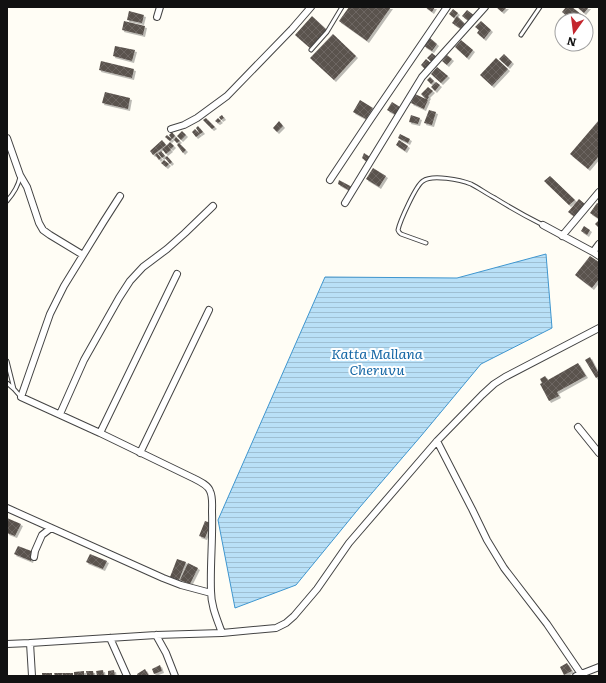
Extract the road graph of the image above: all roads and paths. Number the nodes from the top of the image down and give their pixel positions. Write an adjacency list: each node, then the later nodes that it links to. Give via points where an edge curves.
1 (160, 7): 7 (street)
2 (311, 7): 10 (street, via 227,96 198,118)
3 (342, 7): 9 (lane)
4 (447, 7): 13 (street)
5 (486, 7): 17 (street, via 422,77)
6 (540, 7): 8 (lane)
7 (157, 17)
8 (521, 35)
9 (311, 50)
10 (171, 129)
11 (7, 138): 12 (street)
12 (20, 175): 16 (lane, via 18,186); 24 (street, via 43,230)
13 (330, 180)
14 (599, 192): 20 (street)
15 (120, 196): 24 (street)
16 (7, 201)
17 (345, 203)
18 (213, 206): 33 (street, via 130,281 84,360)
19 (543, 225): 20 (street); 21 (lane, via 479,188 457,180 427,178 416,188 398,230 401,234)
20 (562, 236): 23 (street)
21 (426, 243)
22 (599, 244): 23 (street)
23 (593, 252): 25 (street)
24 (83, 255): 32 (street, via 50,314)
25 (599, 256)
26 (176, 274): 35 (street)
27 (209, 310): 37 (street)
28 (599, 328): 36 (street, via 494,384)
29 (7, 361): 31 (lane)
30 (7, 383): 31 (lane)
31 (14, 390): 32 (lane)
32 (21, 397): 33 (street)
33 (60, 414): 35 (street)
34 (578, 427): 38 (street)
35 (100, 433): 37 (street)
36 (437, 441): 43 (street, via 349,543 317,589 294,616 276,628); 49 (street, via 487,540 504,568 547,624)
37 (140, 453): 42 (street, via 193,478 210,489 213,534)
38 (599, 453)
39 (7, 508): 40 (street)
40 (51, 528): 41 (street, via 42,535); 42 (street, via 163,578)
41 (34, 557)
42 (211, 593): 43 (street)
43 (222, 633): 44 (street)
44 (156, 635): 45 (street); 52 (street)
45 (110, 638): 46 (street); 51 (street)
46 (30, 643): 47 (street); 50 (street)
47 (7, 644)
48 (599, 667): 49 (street)
49 (578, 675)
50 (32, 676)
51 (127, 676)
52 (175, 676)

